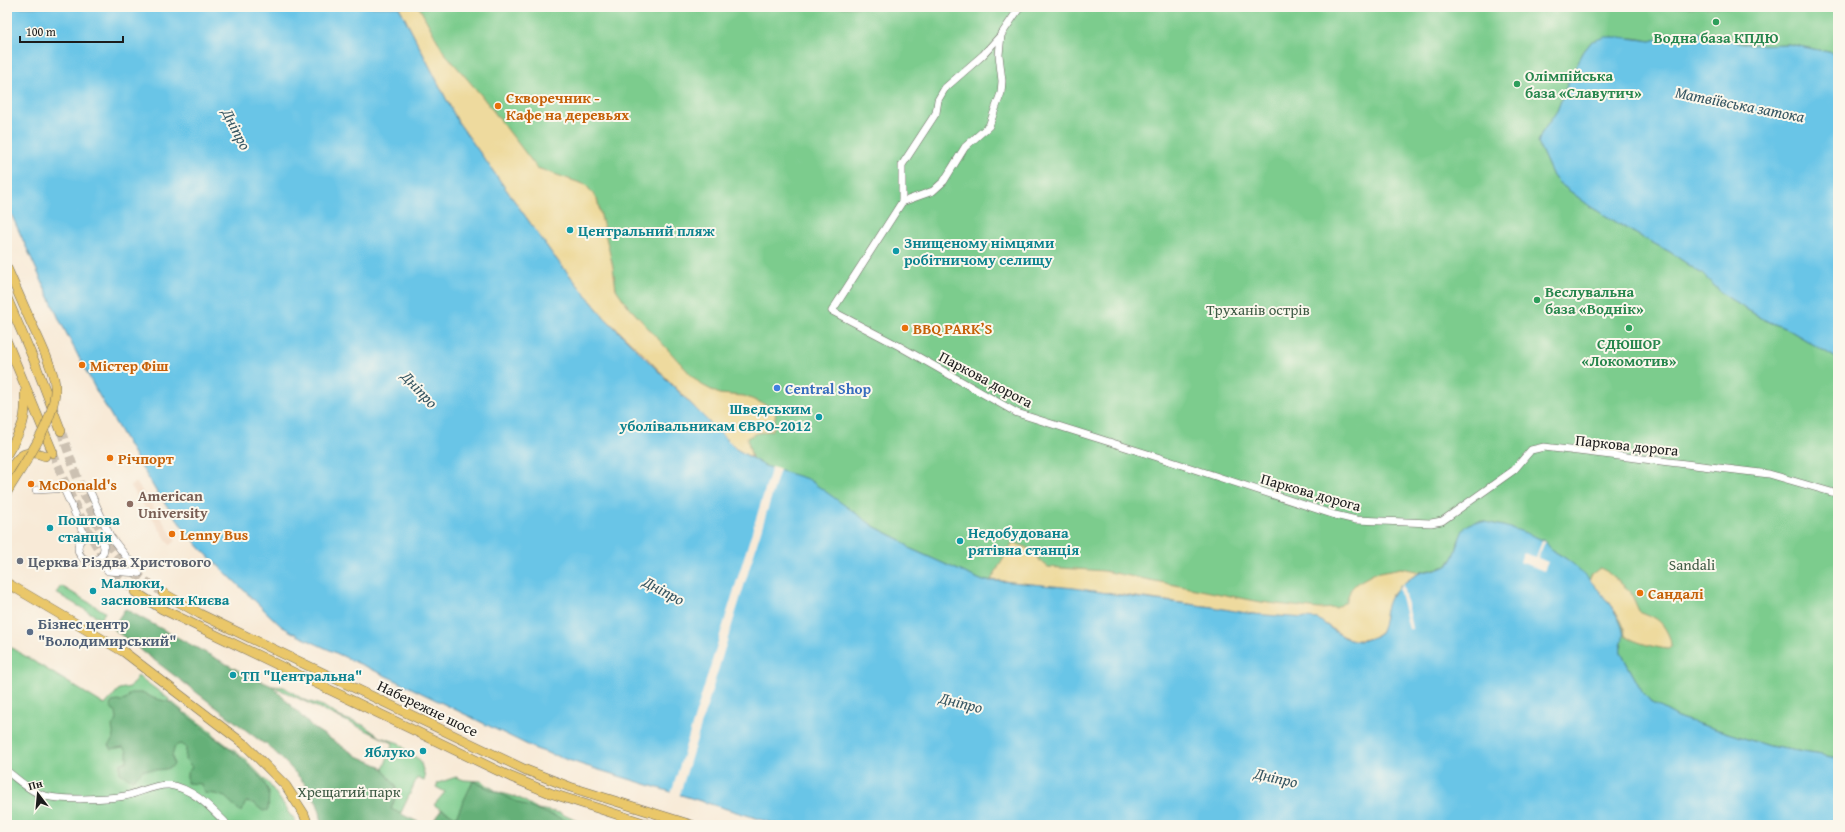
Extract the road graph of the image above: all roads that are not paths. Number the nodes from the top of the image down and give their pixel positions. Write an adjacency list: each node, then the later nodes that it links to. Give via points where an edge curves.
1 (1020, 7): 2 (street)
2 (1001, 35): 3 (street, via 945,88 938,100 936,113 902,165); 3 (street, via 1001,93 989,126 965,146 944,181 933,191)
3 (902, 202): 14 (street, Паркова дорога, via 832,311 1017,413 1335,515 1356,520 1431,523 1442,521 1514,470 1531,450 1544,447 1769,474)
4 (7, 268): 13 (main road, bridge, via 54,379 55,396 50,418)
5 (7, 298): 8 (main road, via 36,363)
6 (7, 342): 7 (main road)
7 (24, 383): 9 (main road, via 24,424); 10 (main road, via 49,455 34,453 20,456)
8 (60, 431)
9 (7, 454)
10 (7, 475)
11 (64, 489): 12 (street); 15 (street); 16 (street, via 88,487)
12 (36, 490)
13 (7, 492)
14 (1838, 494)
15 (85, 536): 17 (street, via 94,535); 18 (street, via 78,546 79,554 88,561)
16 (110, 536): 17 (street); 18 (street, via 139,573 108,571)
17 (101, 540): 18 (street, via 104,548 102,556)
18 (98, 559)
19 (7, 583): 24 (main road, via 118,648 187,698 274,772 297,801)
20 (135, 592): 25 (main road, Набережне шосе, via 162,609 511,777 550,793)
21 (163, 592): 26 (main road, Набережне шосе, via 200,614 526,770 570,787)
22 (7, 771): 23 (street, via 35,792 56,798 125,796 161,785 178,787 190,792 209,806 224,822)
23 (223, 825)
24 (308, 825)
25 (650, 825)
26 (692, 825)

